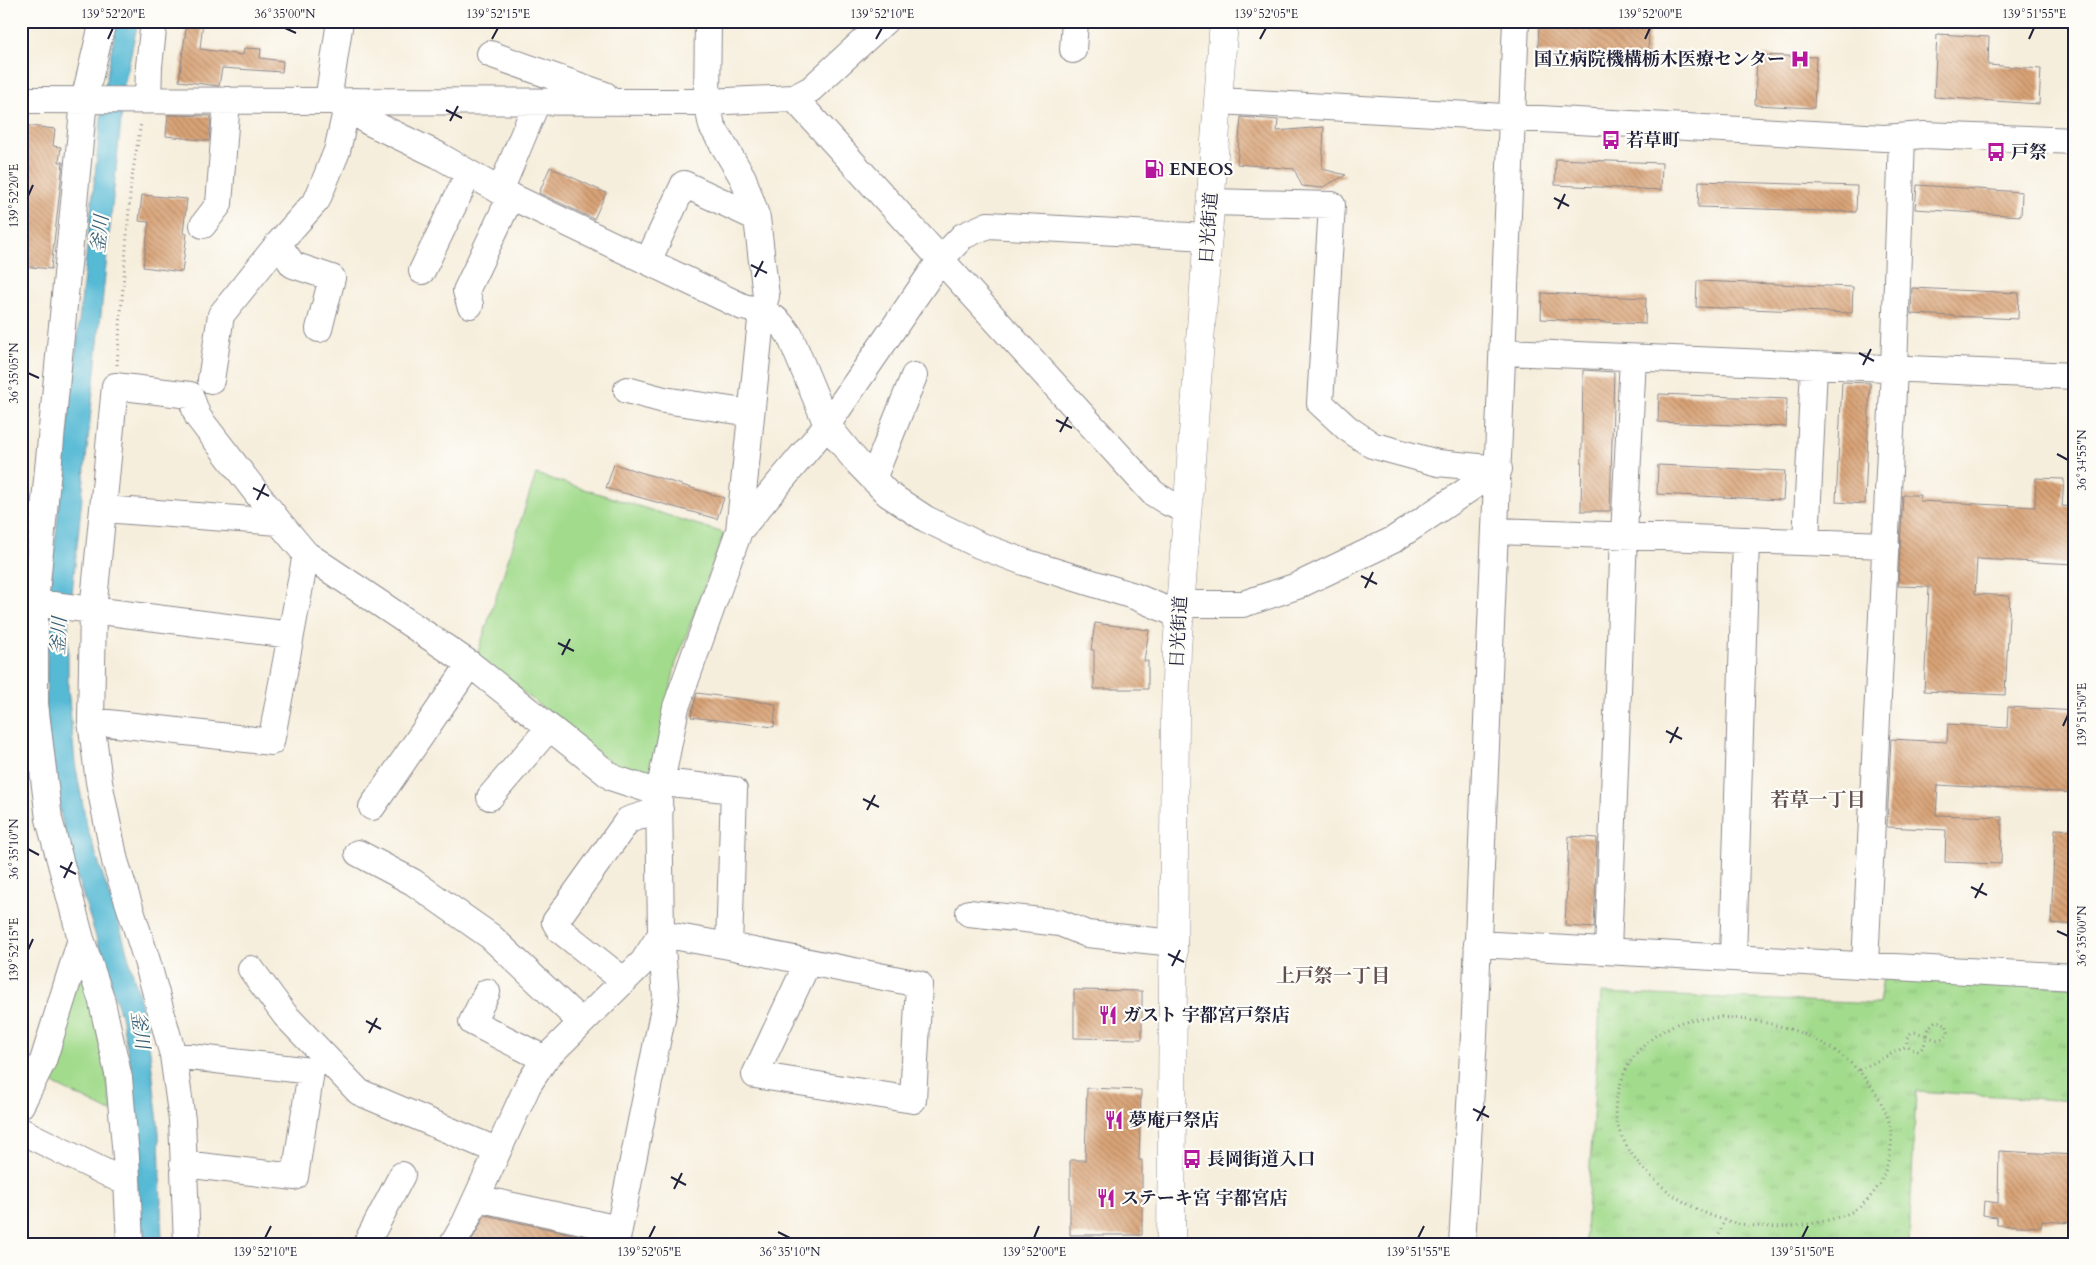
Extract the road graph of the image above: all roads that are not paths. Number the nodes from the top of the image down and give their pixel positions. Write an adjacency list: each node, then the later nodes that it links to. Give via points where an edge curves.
1 (103, 21): 13 (street)
2 (154, 21): 14 (street)
3 (340, 21): 16 (street)
4 (708, 21): 20 (street)
5 (885, 21): 11 (street, via 811,88)
6 (1075, 21): 9 (street)
7 (1224, 21): 17 (highway, 日光街道)
8 (1516, 21): 22 (street)
9 (1074, 50)
10 (490, 54): 19 (street)
11 (794, 98): 20 (street); 32 (street)
12 (21, 100): 13 (street)
13 (88, 100): 14 (street); 60 (street)
14 (146, 100): 15 (street)
15 (227, 100): 16 (street); 29 (street, via 219,204)
16 (328, 101): 21 (street)
17 (1218, 101): 22 (street); 27 (highway, 日光街道)
18 (537, 102): 19 (street); 21 (street); 26 (street)
19 (624, 102): 20 (street)
20 (707, 102): 28 (street, via 712,126 742,178)
21 (355, 106): 25 (street, via 369,122); 31 (street, via 344,120 337,151 317,200)
22 (1512, 118): 23 (street); 38 (street)
23 (1902, 137): 24 (street, via 1924,135); 41 (street)
24 (2075, 141)
25 (469, 173): 26 (street); 34 (street)
26 (506, 193): 33 (street); 35 (street, via 466,292)
27 (1211, 202): 30 (highway, 日光街道); 48 (street, via 1332,205 1320,403 1372,445 1438,463)
28 (758, 218): 33 (street, via 684,184); 36 (street, via 766,296)
29 (203, 225)
30 (1208, 237): 32 (street, via 988,225 963,236); 51 (highway, 日光街道)
31 (278, 244): 37 (street, via 293,265 332,278); 44 (street, via 221,315)
32 (941, 259): 47 (street); 51 (street, via 1153,493)
33 (648, 261): 36 (street, via 743,307)
34 (422, 271)
35 (470, 305)
36 (762, 311): 46 (street); 47 (street, via 781,322 790,336)
37 (319, 329)
38 (1504, 352): 39 (street); 48 (street)
39 (1633, 358): 40 (street); 55 (street)
40 (1814, 366): 41 (street); 57 (street)
41 (1894, 369): 43 (street); 58 (street)
42 (914, 376): 49 (street)
43 (2075, 376)
44 (211, 380)
45 (627, 390): 46 (street, via 664,400)
46 (751, 413): 53 (street)
47 (827, 425): 49 (street); 53 (street)
48 (1499, 469): 54 (street); 61 (street, via 1393,540 1297,586 1243,604)
49 (873, 479): 61 (street, via 888,494 926,519 972,542 1024,562)
50 (103, 509): 52 (street); 52 (street, via 115,386 190,395 198,417); 62 (street)
51 (1187, 510): 61 (highway, 日光街道)
52 (279, 522): 59 (street)
53 (739, 531): 67 (street, via 676,708)
54 (1496, 531): 55 (street); 75 (street)
55 (1624, 535): 56 (street); 77 (street)
56 (1746, 540): 57 (street); 78 (street)
57 (1806, 542): 58 (street)
58 (1886, 545): 80 (street)
59 (306, 554): 63 (street); 64 (street)
60 (33, 603): 62 (street); 73 (street, via 35,704 49,819)
61 (1180, 609): 74 (highway, 日光街道, via 1175,717)
62 (89, 610): 63 (street); 65 (street)
63 (291, 635): 65 (street, via 272,742)
64 (470, 664): 66 (street); 69 (street)
65 (91, 721): 86 (street, via 115,861)
66 (549, 728): 67 (street, via 613,778); 68 (street)
67 (660, 795): 72 (street); 76 (street, via 734,790); 83 (street, via 628,820 555,922 560,930)
68 (490, 797)
69 (372, 807)
70 (358, 853): 85 (street, via 413,882 490,936)
71 (969, 913): 74 (street, via 1060,923 1087,934)
72 (661, 934): 76 (street); 83 (street, via 643,962); 95 (street, via 666,998)
73 (81, 940): 88 (street, via 43,1061); 93 (street, via 101,998 119,1078)
74 (1174, 943): 100 (highway, 日光街道)
75 (1477, 944): 77 (street); 101 (street)
76 (729, 946): 79 (street)
77 (1608, 950): 78 (street)
78 (1733, 957): 80 (street)
79 (808, 962): 79 (street, via 919,984 913,1100 754,1074)
80 (1865, 964): 82 (street)
81 (251, 969): 90 (street, via 285,1015 359,1092)
82 (2075, 977)
83 (624, 981): 85 (street)
84 (487, 992): 87 (street, via 472,1022)
85 (581, 1022): 87 (street)
86 (174, 1055): 91 (street, via 182,1120); 91 (street, via 311,1071 295,1177)
87 (545, 1059): 90 (street, via 528,1085)
88 (21, 1106)
89 (21, 1131): 93 (street)
90 (498, 1151): 94 (street)
91 (183, 1164): 97 (street)
92 (402, 1175): 98 (street)
93 (127, 1183): 96 (street)
94 (477, 1198): 95 (street); 99 (street)
95 (618, 1236)
96 (130, 1244)
97 (187, 1244)
98 (366, 1244)
99 (453, 1244)
100 (1171, 1244)
101 (1462, 1244)

